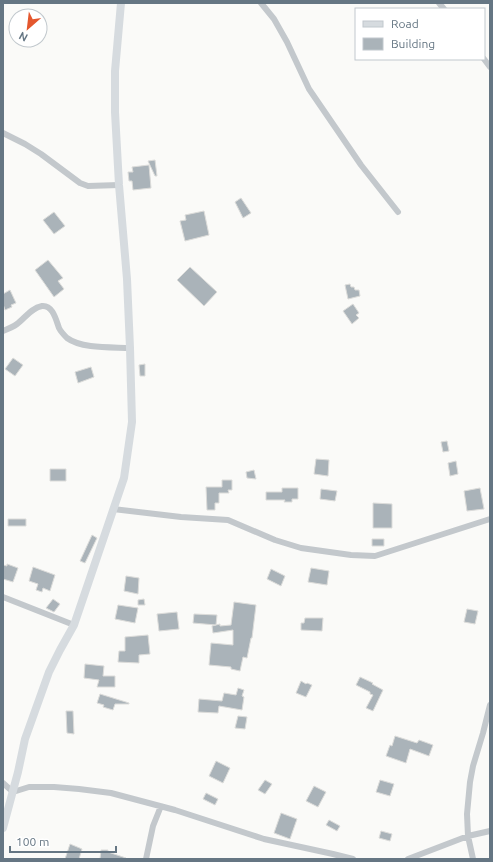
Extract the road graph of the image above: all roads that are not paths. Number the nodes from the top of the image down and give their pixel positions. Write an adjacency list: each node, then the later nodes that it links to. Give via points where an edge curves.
1 (121, 3): 4 (street, via 115,71)
2 (261, 3): 5 (street, via 287,42 309,90 361,165)
3 (3, 133): 4 (street, via 41,154 80,183 88,186)
4 (119, 186): 7 (street)
5 (398, 212)
6 (3, 331): 7 (street, via 17,324 36,308 44,306 54,314 60,330 74,342)
7 (130, 348): 8 (street, via 132,422 124,478)
8 (113, 509): 9 (street, via 181,518 228,520 301,548 375,556); 11 (street)
9 (490, 519)
10 (3, 597): 11 (street)
11 (74, 624): 14 (street, via 49,672 37,704 25,739)
12 (490, 705): 18 (street, via 470,782)
13 (3, 783): 14 (street)
14 (13, 792): 15 (street, via 29,788 79,789 111,793); 16 (street)
15 (161, 806): 19 (street, via 153,826); 20 (street, via 264,839)
16 (3, 828)
17 (490, 831): 18 (street)
18 (468, 836): 21 (street); 22 (street)
19 (146, 859)
20 (353, 859)
21 (408, 859)
22 (473, 859)

